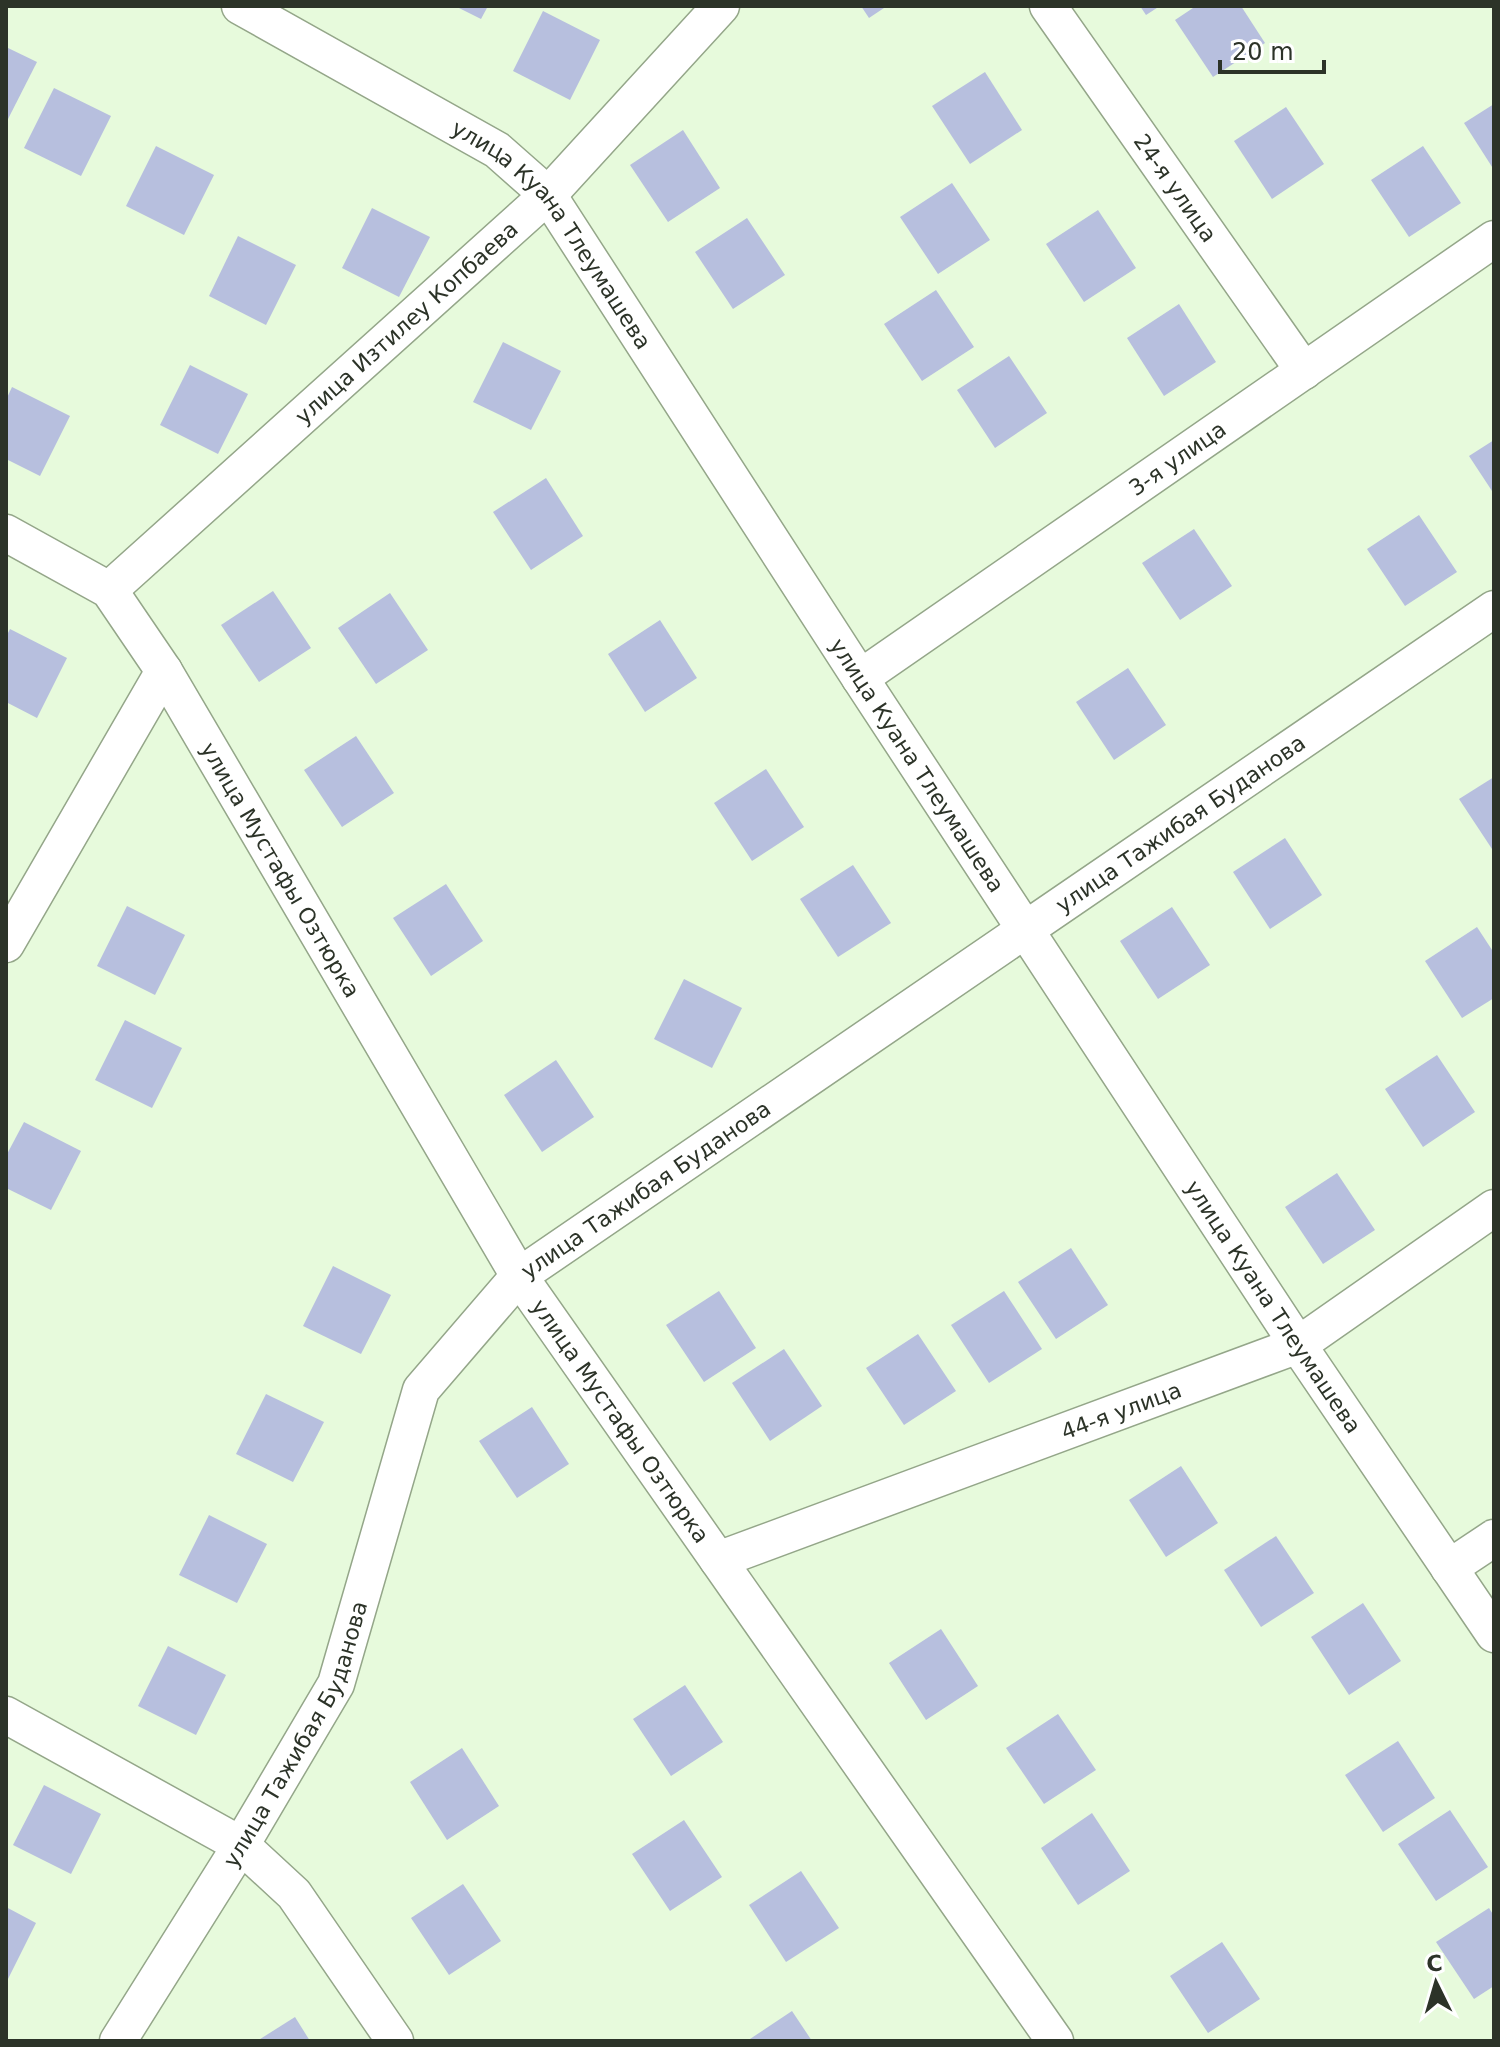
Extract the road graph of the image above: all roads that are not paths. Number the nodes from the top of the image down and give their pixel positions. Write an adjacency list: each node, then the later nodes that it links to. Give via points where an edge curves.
1 (240, 6): 4 (street, улица Куана Тлеумашева, via 497,150)
2 (721, 6): 4 (street, улица Изтилеу Копбаева)
3 (1048, 6): 6 (street, 24-я улица)
4 (548, 195): 8 (street, улица Изтилеу Копбаева); 11 (street, улица Куана Тлеумашева)
5 (1494, 239): 6 (street, 3-я улица)
6 (1304, 371): 11 (street, 3-я улица)
7 (6, 533): 8 (street, улица Мустафы Озтюрка)
8 (109, 590): 10 (street, улица Мустафы Озтюрка)
9 (1494, 609): 12 (street, улица Тажибая Буданова)
10 (164, 671): 13 (street); 15 (street, улица Мустафы Озтюрка)
11 (860, 678): 12 (street, улица Куана Тлеумашева)
12 (1027, 929): 15 (street, улица Тажибая Буданова); 16 (street, улица Куана Тлеумашева)
13 (6, 944)
14 (1494, 1208): 16 (street, 44-я улица)
15 (519, 1276): 18 (street, улица Мустафы Озтюрка); 22 (street, улица Тажибая Буданова, via 421,1390 336,1684)
16 (1298, 1345): 18 (street, 44-я улица); 19 (street, улица Куана Тлеумашева)
17 (1494, 1538): 19 (street)
18 (718, 1560): 25 (street, улица Мустафы Озтюрка)
19 (1449, 1568): 20 (street, улица Куана Тлеумашева)
20 (1494, 1634)
21 (6, 1715): 22 (street)
22 (241, 1845): 23 (street, улица Тажибая Буданова); 24 (street, via 294,1894)
23 (118, 2041)
24 (395, 2041)
25 (1055, 2041)

